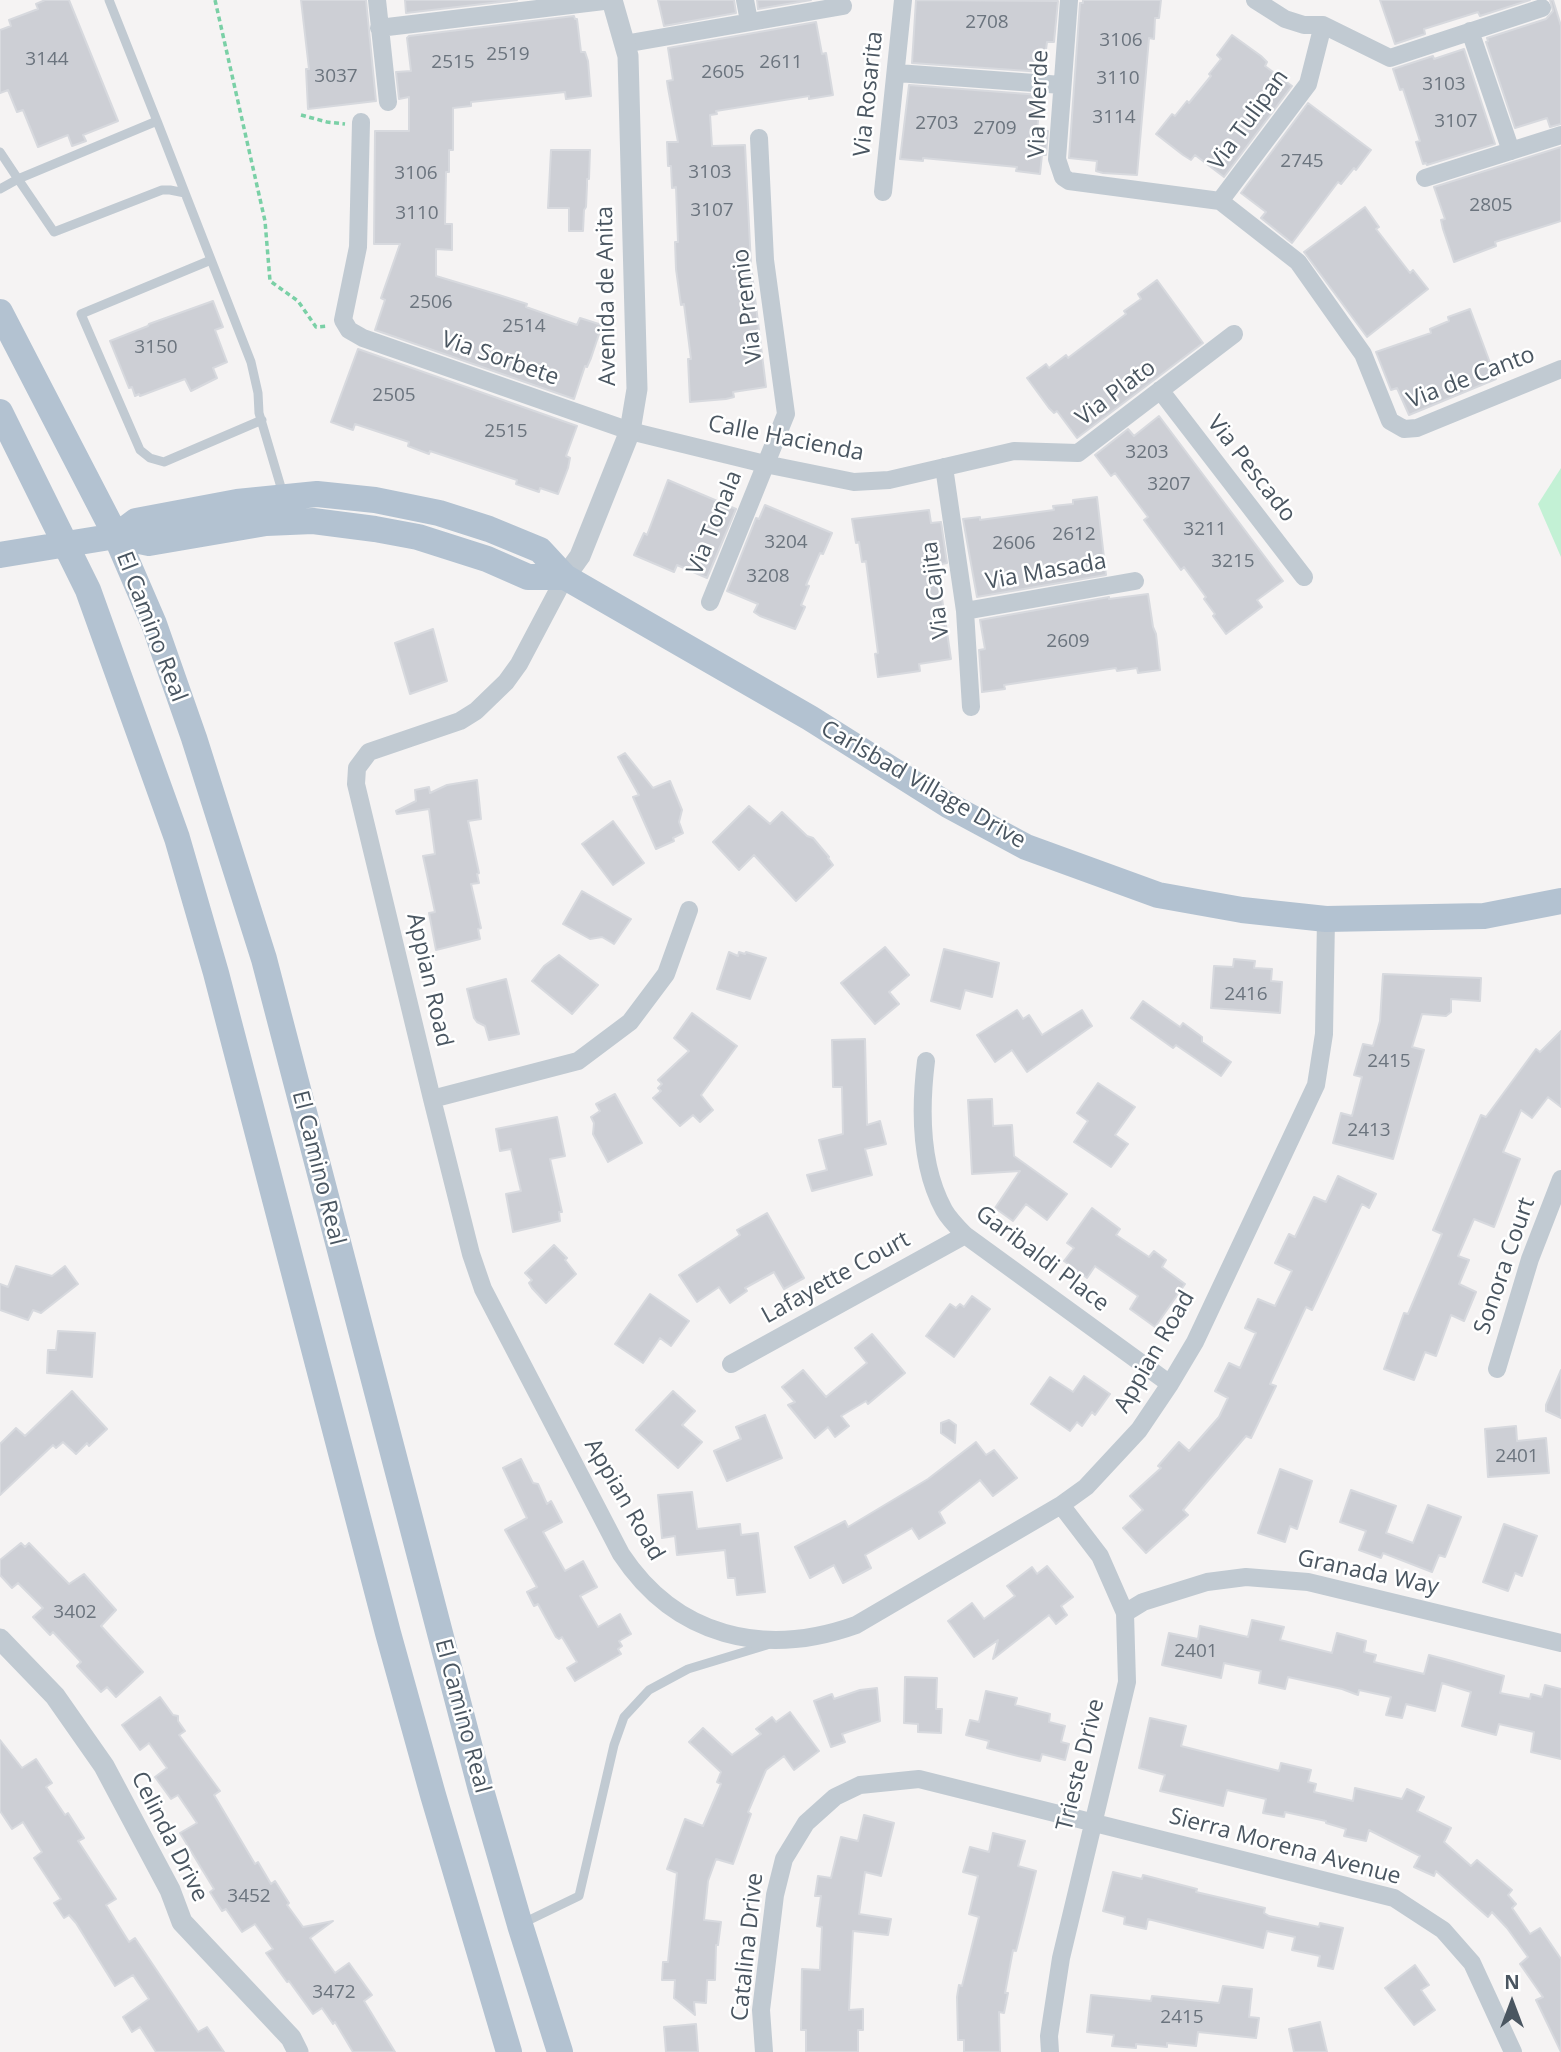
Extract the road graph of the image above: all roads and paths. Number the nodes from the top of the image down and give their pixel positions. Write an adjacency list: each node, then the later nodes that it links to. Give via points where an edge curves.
1 (108, 0): 19 (lane)
2 (215, 0): 33 (path, via 265,221 270,281 298,301 316,327)
3 (377, 0): 13 (street)
4 (612, 0): 13 (street); 15 (street, Avenida de Anita)
5 (745, 0): 11 (street)
6 (903, 0): 16 (street, Via Rosarita)
7 (1069, 0): 17 (street, Via Merde)
8 (1255, 0): 12 (street, via 1285,19)
9 (844, 6): 11 (street)
10 (1542, 8): 14 (street)
11 (749, 22): 15 (street)
12 (1324, 25): 14 (street, via 1390,58); 30 (street, Via Tulipan, via 1308,84)
13 (379, 27): 18 (street)
14 (1470, 31): 23 (street)
15 (624, 44): 39 (street, Avenida de Anita, via 628,56 637,389)
16 (897, 73): 17 (street); 28 (street, Via Rosarita)
17 (1062, 85): 30 (street, Via Merde, via 1057,159 1063,177)
18 (388, 102)
19 (157, 121): 26 (lane); 29 (lane)
20 (361, 122): 33 (street, via 358,247 344,314)
21 (1561, 135): 23 (street)
22 (760, 138): 41 (street, Via Premio, via 765,260 786,414)
23 (1511, 151): 25 (street)
24 (0, 152): 26 (lane)
25 (1425, 178)
26 (18, 179): 27 (lane); 29 (lane, via 54,232 162,190)
27 (0, 189)
28 (883, 192)
29 (185, 193): 31 (lane)
30 (1220, 201): 35 (street, Via de Canto, via 1298,262 1363,354 1390,421 1404,429 1417,428)
31 (211, 260): 38 (lane, via 251,362); 38 (lane, via 81,314 141,450 150,458 164,462)
32 (0, 312): 44 (main road, El Camino Real)
33 (349, 330): 39 (street, Via Sorbete)
34 (1234, 334): 36 (street, Via Plato)
35 (1561, 369)
36 (1160, 390): 40 (street, Via Plato, via 1078,453); 48 (street, Via Pescado)
37 (0, 412): 45 (main road, El Camino Real)
38 (262, 420): 43 (lane)
39 (631, 430): 41 (street, Calle Hacienda); 47 (street, Avenida de Anita, via 580,556)
40 (1014, 451): 42 (street, Calle Hacienda)
41 (765, 464): 42 (street, Calle Hacienda, via 854,482 889,480); 50 (street, Via Tonala)
42 (944, 467): 51 (street, Via Cajita)
43 (283, 496): 44 (main road, Carlsbad Village Drive, via 136,520); 47 (main road, Carlsbad Village Drive, via 375,500 439,513 540,550)
44 (116, 536): 45 (main road, Carlsbad Village Drive); 47 (main road, Carlsbad Village Drive, via 149,543 267,523 313,522 418,537 528,577); 69 (main road, El Camino Real, via 155,624 264,959)
45 (65, 543): 46 (main road, Carlsbad Village Drive); 71 (main road, El Camino Real, via 88,590 177,838 385,1621)
46 (0, 555)
47 (565, 577): 55 (main road, Carlsbad Village Drive, via 810,718 948,806 1026,847 1158,895 1242,911); 57 (street, Appian Road, via 519,664 477,711 451,725 369,752 358,768 356,784)
48 (1304, 577)
49 (1135, 581): 51 (street, Via Masada)
50 (710, 601)
51 (965, 611): 52 (street, Via Cajita)
52 (971, 706)
53 (1561, 901): 55 (main road, Carlsbad Village Drive, via 1485,916)
54 (689, 910): 57 (street, via 666,974 631,1022 578,1060)
55 (1326, 919): 62 (street, Appian Road, via 1324,1034 1316,1085 1195,1342)
56 (926, 1061): 59 (street, Garibaldi Place, via 922,1100 928,1166 944,1211)
57 (432, 1099): 66 (street, Appian Road, via 483,1289 633,1573 681,1615 709,1629 743,1638)
58 (1561, 1179): 61 (street, Sonora Court, via 1530,1259)
59 (965, 1235): 60 (street, Lafayette Court); 62 (street, Garibaldi Place)
60 (731, 1364)
61 (1497, 1368)
62 (1170, 1384): 63 (street, Appian Road, via 1139,1430 1086,1487)
63 (1061, 1505): 64 (street, Trieste Drive, via 1100,1556); 66 (street, Appian Road, via 856,1625)
64 (1125, 1613): 67 (street, Granada Way, via 1143,1602 1207,1582 1246,1577 1308,1582); 68 (street, Trieste Drive, via 1127,1682)
65 (0, 1639): 70 (street, Celinda Drive, via 55,1696 104,1766 170,1890 182,1922 291,2038)
66 (784, 1640): 69 (lane, via 688,1669 649,1690 632,1707 614,1745 579,1896)
67 (1561, 1643)
68 (1092, 1822): 73 (street, Catalina Drive, via 919,1779 860,1785 835,1797 806,1823 784,1859 761,2010); 74 (street, Trieste Drive, via 1061,1958); 75 (street, Sierra Morena Avenue, via 1394,1898 1443,1930 1472,1963)
69 (520, 1925): 72 (main road, El Camino Real)
70 (298, 2052)
71 (509, 2052)
72 (560, 2052)
73 (764, 2052)
74 (1050, 2052)
75 (1513, 2052)

